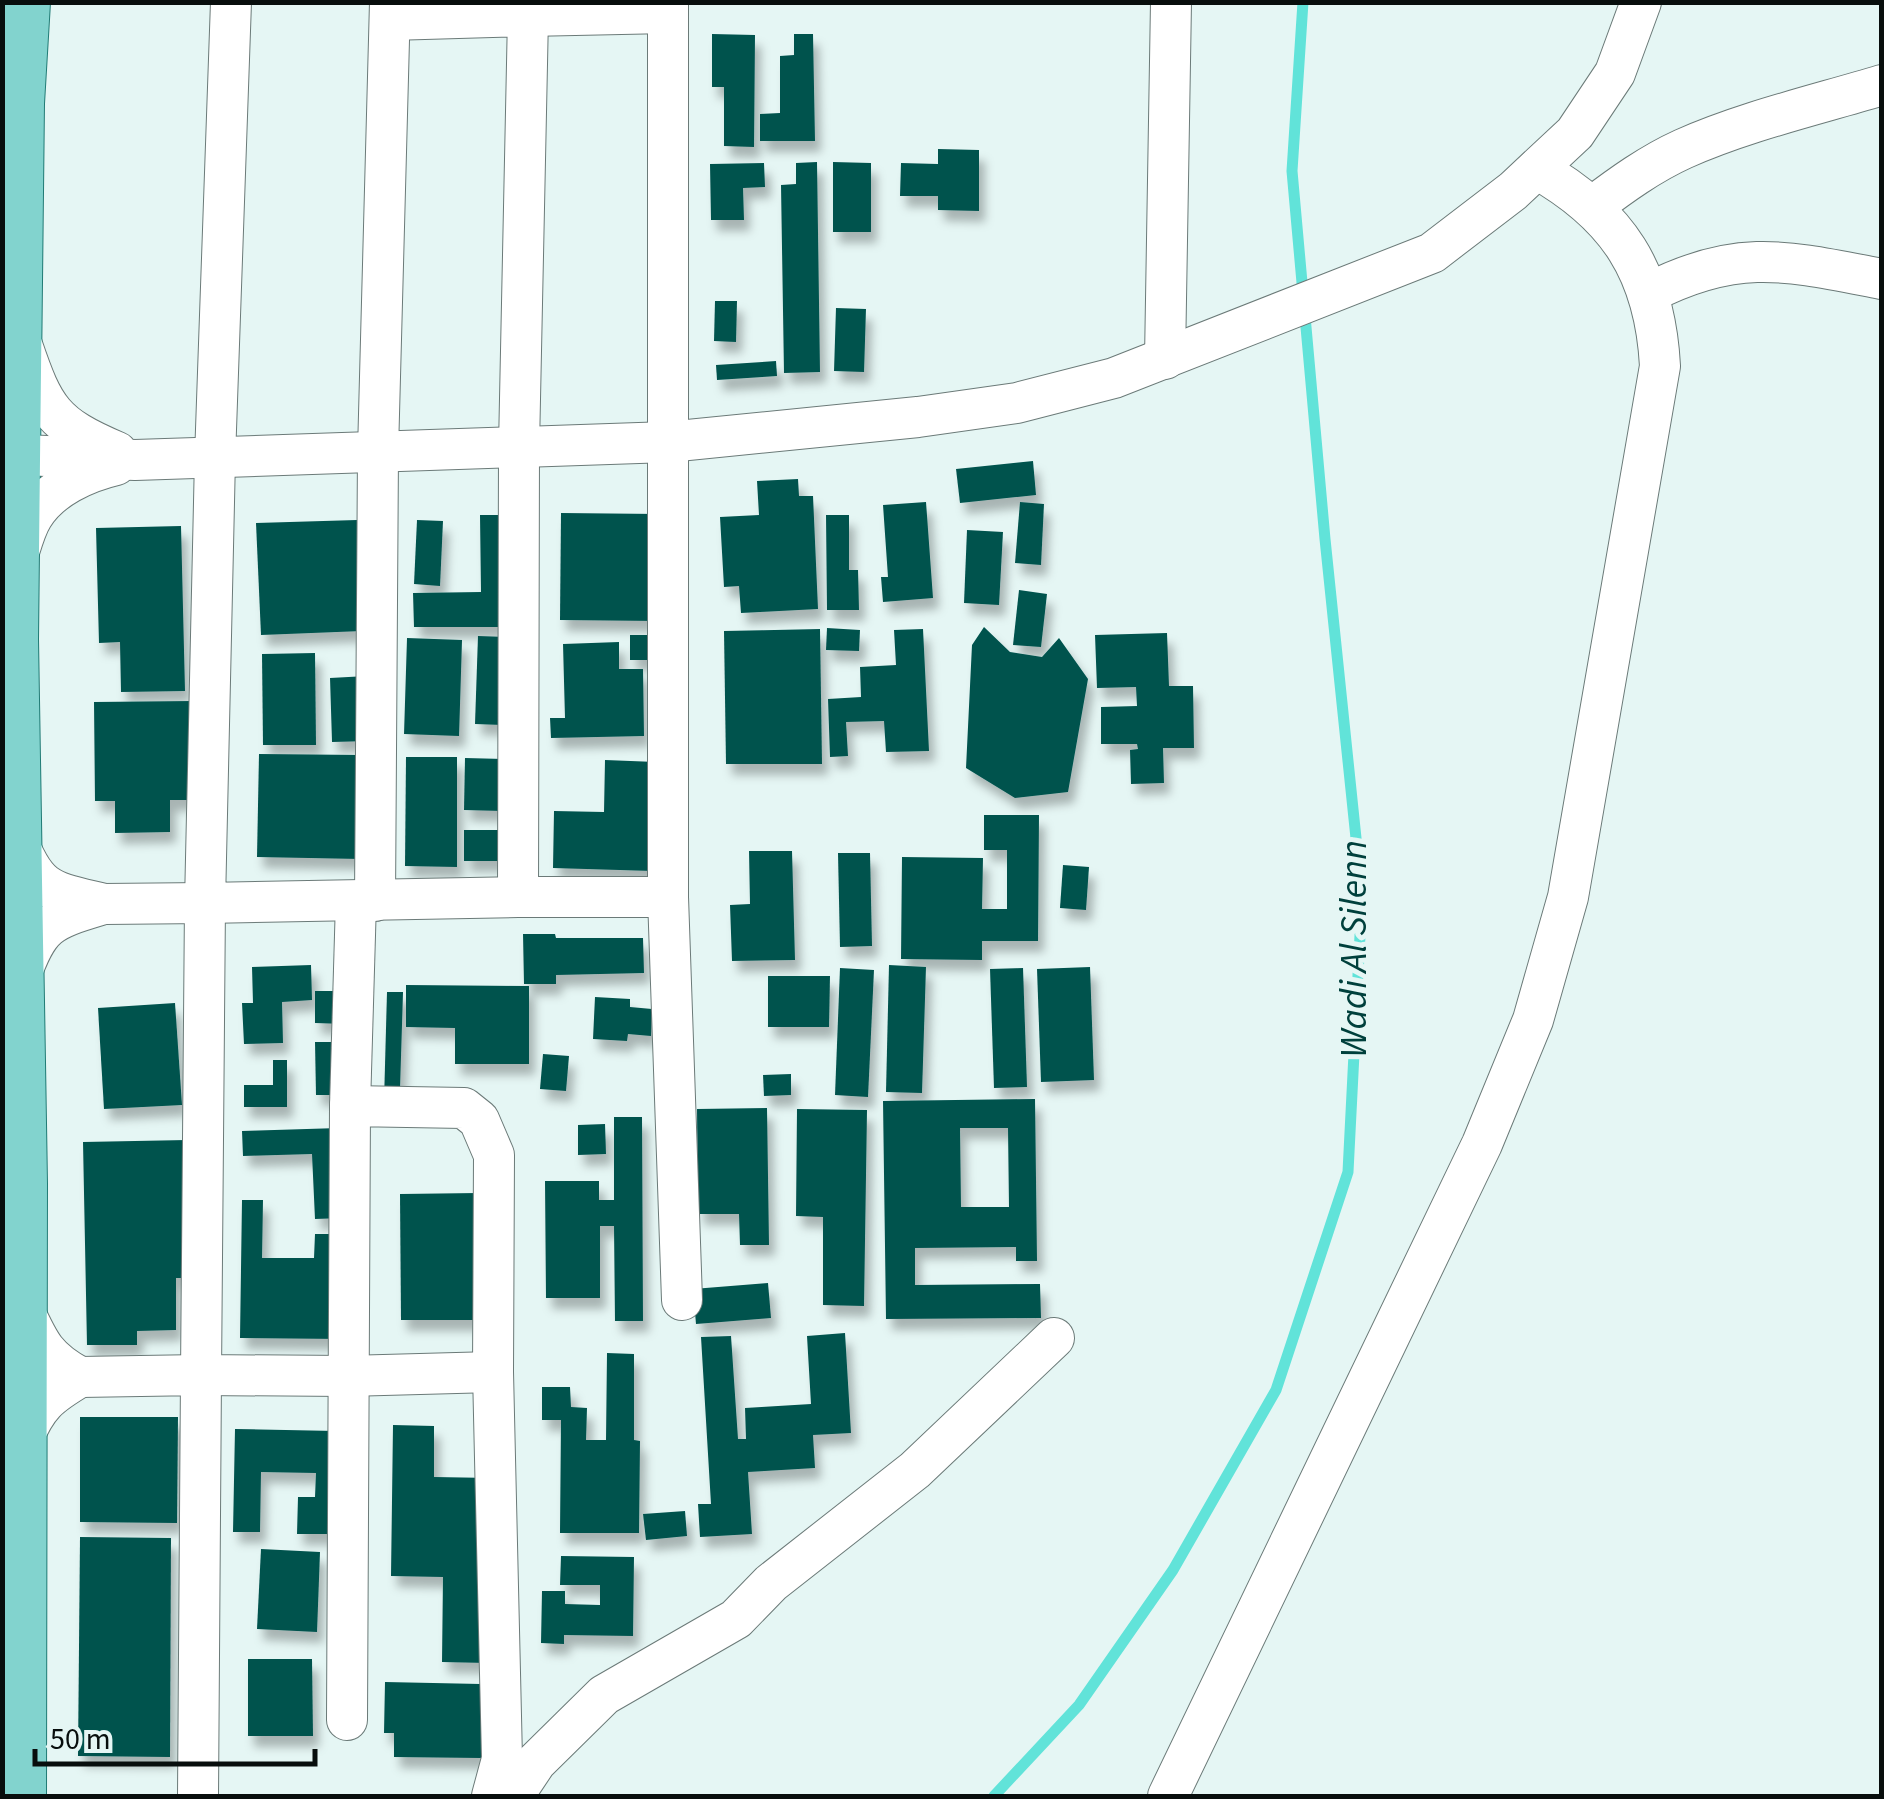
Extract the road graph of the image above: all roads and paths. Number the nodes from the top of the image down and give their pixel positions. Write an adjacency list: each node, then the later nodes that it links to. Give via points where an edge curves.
1 (25, 2): 13 (main road)
2 (230, 2): 19 (street)
3 (1171, 2): 14 (street)
4 (1641, 2): 9 (street, via 1615,73 1574,133)
5 (668, 8): 7 (street); 15 (street)
6 (390, 11): 7 (street); 17 (street)
7 (528, 16): 16 (street)
8 (1882, 85): 10 (street, via 1682,149)
9 (1536, 168): 10 (street); 14 (street, via 1432,253)
10 (1592, 207): 12 (street, via 1616,232)
11 (1882, 278): 12 (street, via 1757,260 1719,264)
12 (1649, 293): 42 (street, via 1660,366 1568,898 1533,1020 1482,1144)
13 (16, 328): 18 (main road); 20 (street, via 52,416)
14 (1164, 359): 15 (street, via 1017,403)
15 (668, 442): 16 (street); 24 (street)
16 (519, 447): 17 (street); 23 (street)
17 (378, 452): 19 (street); 25 (street)
18 (8, 454): 20 (street); 21 (main road)
19 (215, 458): 20 (street); 26 (street)
20 (134, 460): 21 (street, via 92,470 54,492 33,515)
21 (14, 565): 22 (main road)
22 (16, 837): 27 (street, via 44,886); 28 (main road)
23 (518, 897): 24 (street); 25 (street)
24 (668, 897): 30 (street)
25 (366, 901): 26 (street); 29 (street)
26 (205, 903): 27 (street); 34 (street)
27 (104, 904): 28 (street, via 50,924 32,943)
28 (19, 982): 31 (main road)
29 (350, 1106): 33 (street, via 464,1108 490,1137); 35 (street)
30 (682, 1300)
31 (23, 1308): 36 (street, via 41,1347); 37 (main road)
32 (1054, 1338): 41 (street, via 915,1470 771,1582 736,1619 604,1695 522,1784)
33 (493, 1372): 35 (street); 41 (street, via 502,1758)
34 (201, 1375): 35 (street); 36 (street); 40 (street)
35 (346, 1376): 38 (street)
36 (80, 1377): 37 (street, via 35,1410)
37 (23, 1440): 39 (main road)
38 (347, 1720)
39 (21, 1796)
40 (198, 1796)
41 (493, 1796)
42 (1168, 1796)

